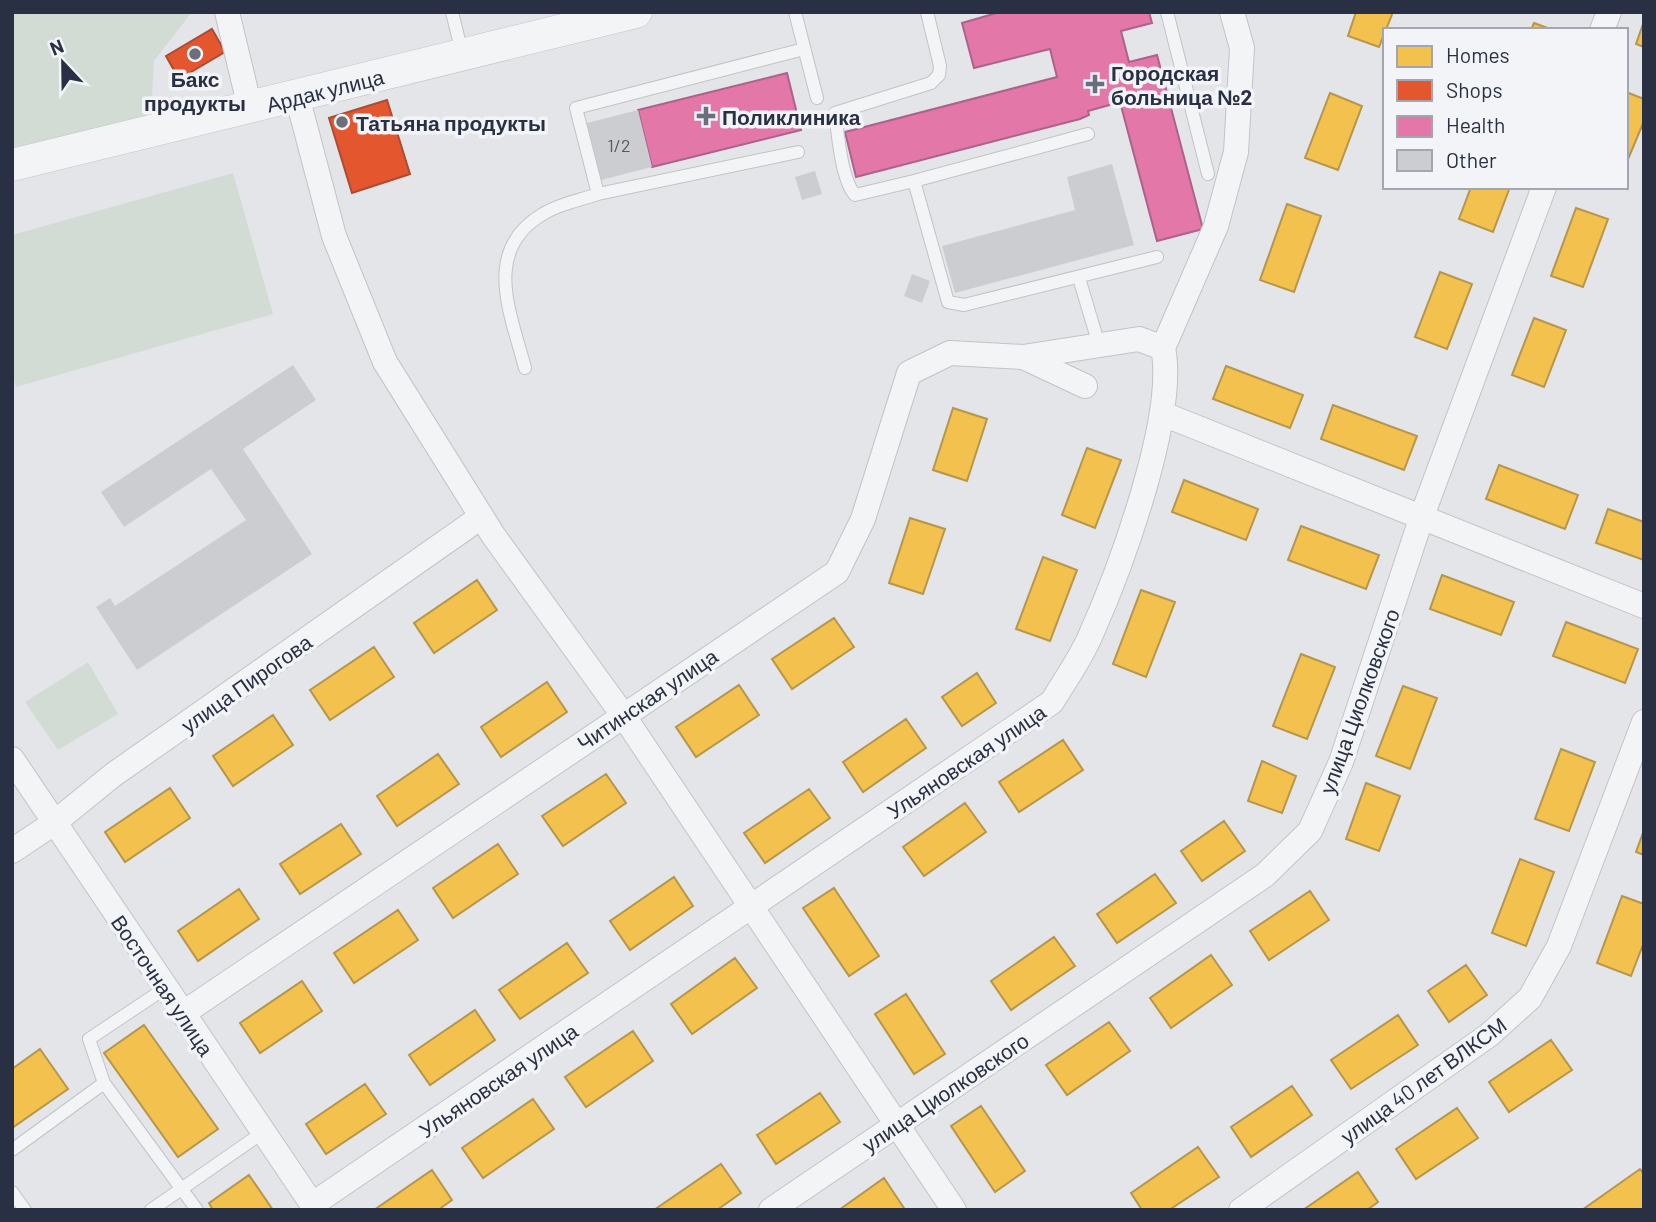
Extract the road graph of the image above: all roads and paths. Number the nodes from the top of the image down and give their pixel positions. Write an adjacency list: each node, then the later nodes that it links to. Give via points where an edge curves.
1 (227, 12): 12 (street)
2 (452, 12): 9 (lane)
3 (636, 12): 9 (street, Ардак улица)
4 (795, 12): 8 (lane)
5 (927, 12): 17 (lane, via 939,75 931,83 835,113 855,195)
6 (1167, 12): 16 (lane)
7 (1232, 12): 23 (street, Ульяновская улица, via 1242,48 1236,152 1216,226)
8 (804, 49): 11 (lane); 19 (lane, via 576,108)
9 (463, 57): 10 (street, Ардак улица)
10 (297, 96): 12 (street, Ардак улица); 29 (street, via 334,236 385,362)
11 (817, 98)
12 (250, 108): 15 (street, Ардак улица)
13 (1087, 134): 17 (lane)
14 (797, 152): 19 (lane)
15 (12, 165)
16 (1208, 174)
17 (914, 181): 21 (lane, via 948,302 964,305)
18 (1543, 189): 28 (street, улица Циолковского)
19 (598, 194): 25 (lane, via 543,213 512,239 503,281)
20 (1157, 257): 21 (lane)
21 (1079, 278): 22 (lane)
22 (1099, 345): 23 (street, via 1139,339); 24 (street)
23 (1163, 348): 27 (street, Ульяновская улица, via 1167,366)
24 (1023, 357): 26 (street); 31 (street, Читинская улица, via 950,353 909,373 863,519 837,572)
25 (525, 368)
26 (1085, 386)
27 (1163, 414): 28 (street); 36 (street, Ульяновская улица, via 1128,535 1092,634 1052,702)
28 (1422, 516): 30 (street); 40 (street, улица Циолковского, via 1341,762 1310,831 1265,875)
29 (481, 517): 31 (street); 34 (street, улица Пирогова, via 113,775)
30 (1644, 606)
31 (623, 715): 36 (street); 38 (street, Читинская улица)
32 (1644, 722): 51 (street, улица 40 лет ВЛКСМ, via 1559,946 1530,998 1489,1035)
33 (12, 759): 34 (street, Восточная улица)
34 (54, 823): 35 (street, улица Пирогова); 37 (street, Восточная улица)
35 (12, 851)
36 (753, 906): 40 (street); 45 (street, Ульяновская улица)
37 (167, 987): 38 (street, Восточная улица); 39 (lane, via 89,1039)
38 (185, 1012): 41 (street, Восточная улица)
39 (104, 1083): 42 (lane); 43 (lane)
40 (897, 1124): 49 (street, улица Циолковского); 50 (street)
41 (262, 1133): 43 (lane); 45 (street, Восточная улица)
42 (12, 1150)
43 (182, 1188): 47 (lane); 48 (lane)
44 (12, 1192): 46 (lane)
45 (314, 1207)
46 (25, 1210)
47 (152, 1210)
48 (197, 1210)
49 (771, 1210)
50 (954, 1210)
51 (1241, 1210)

